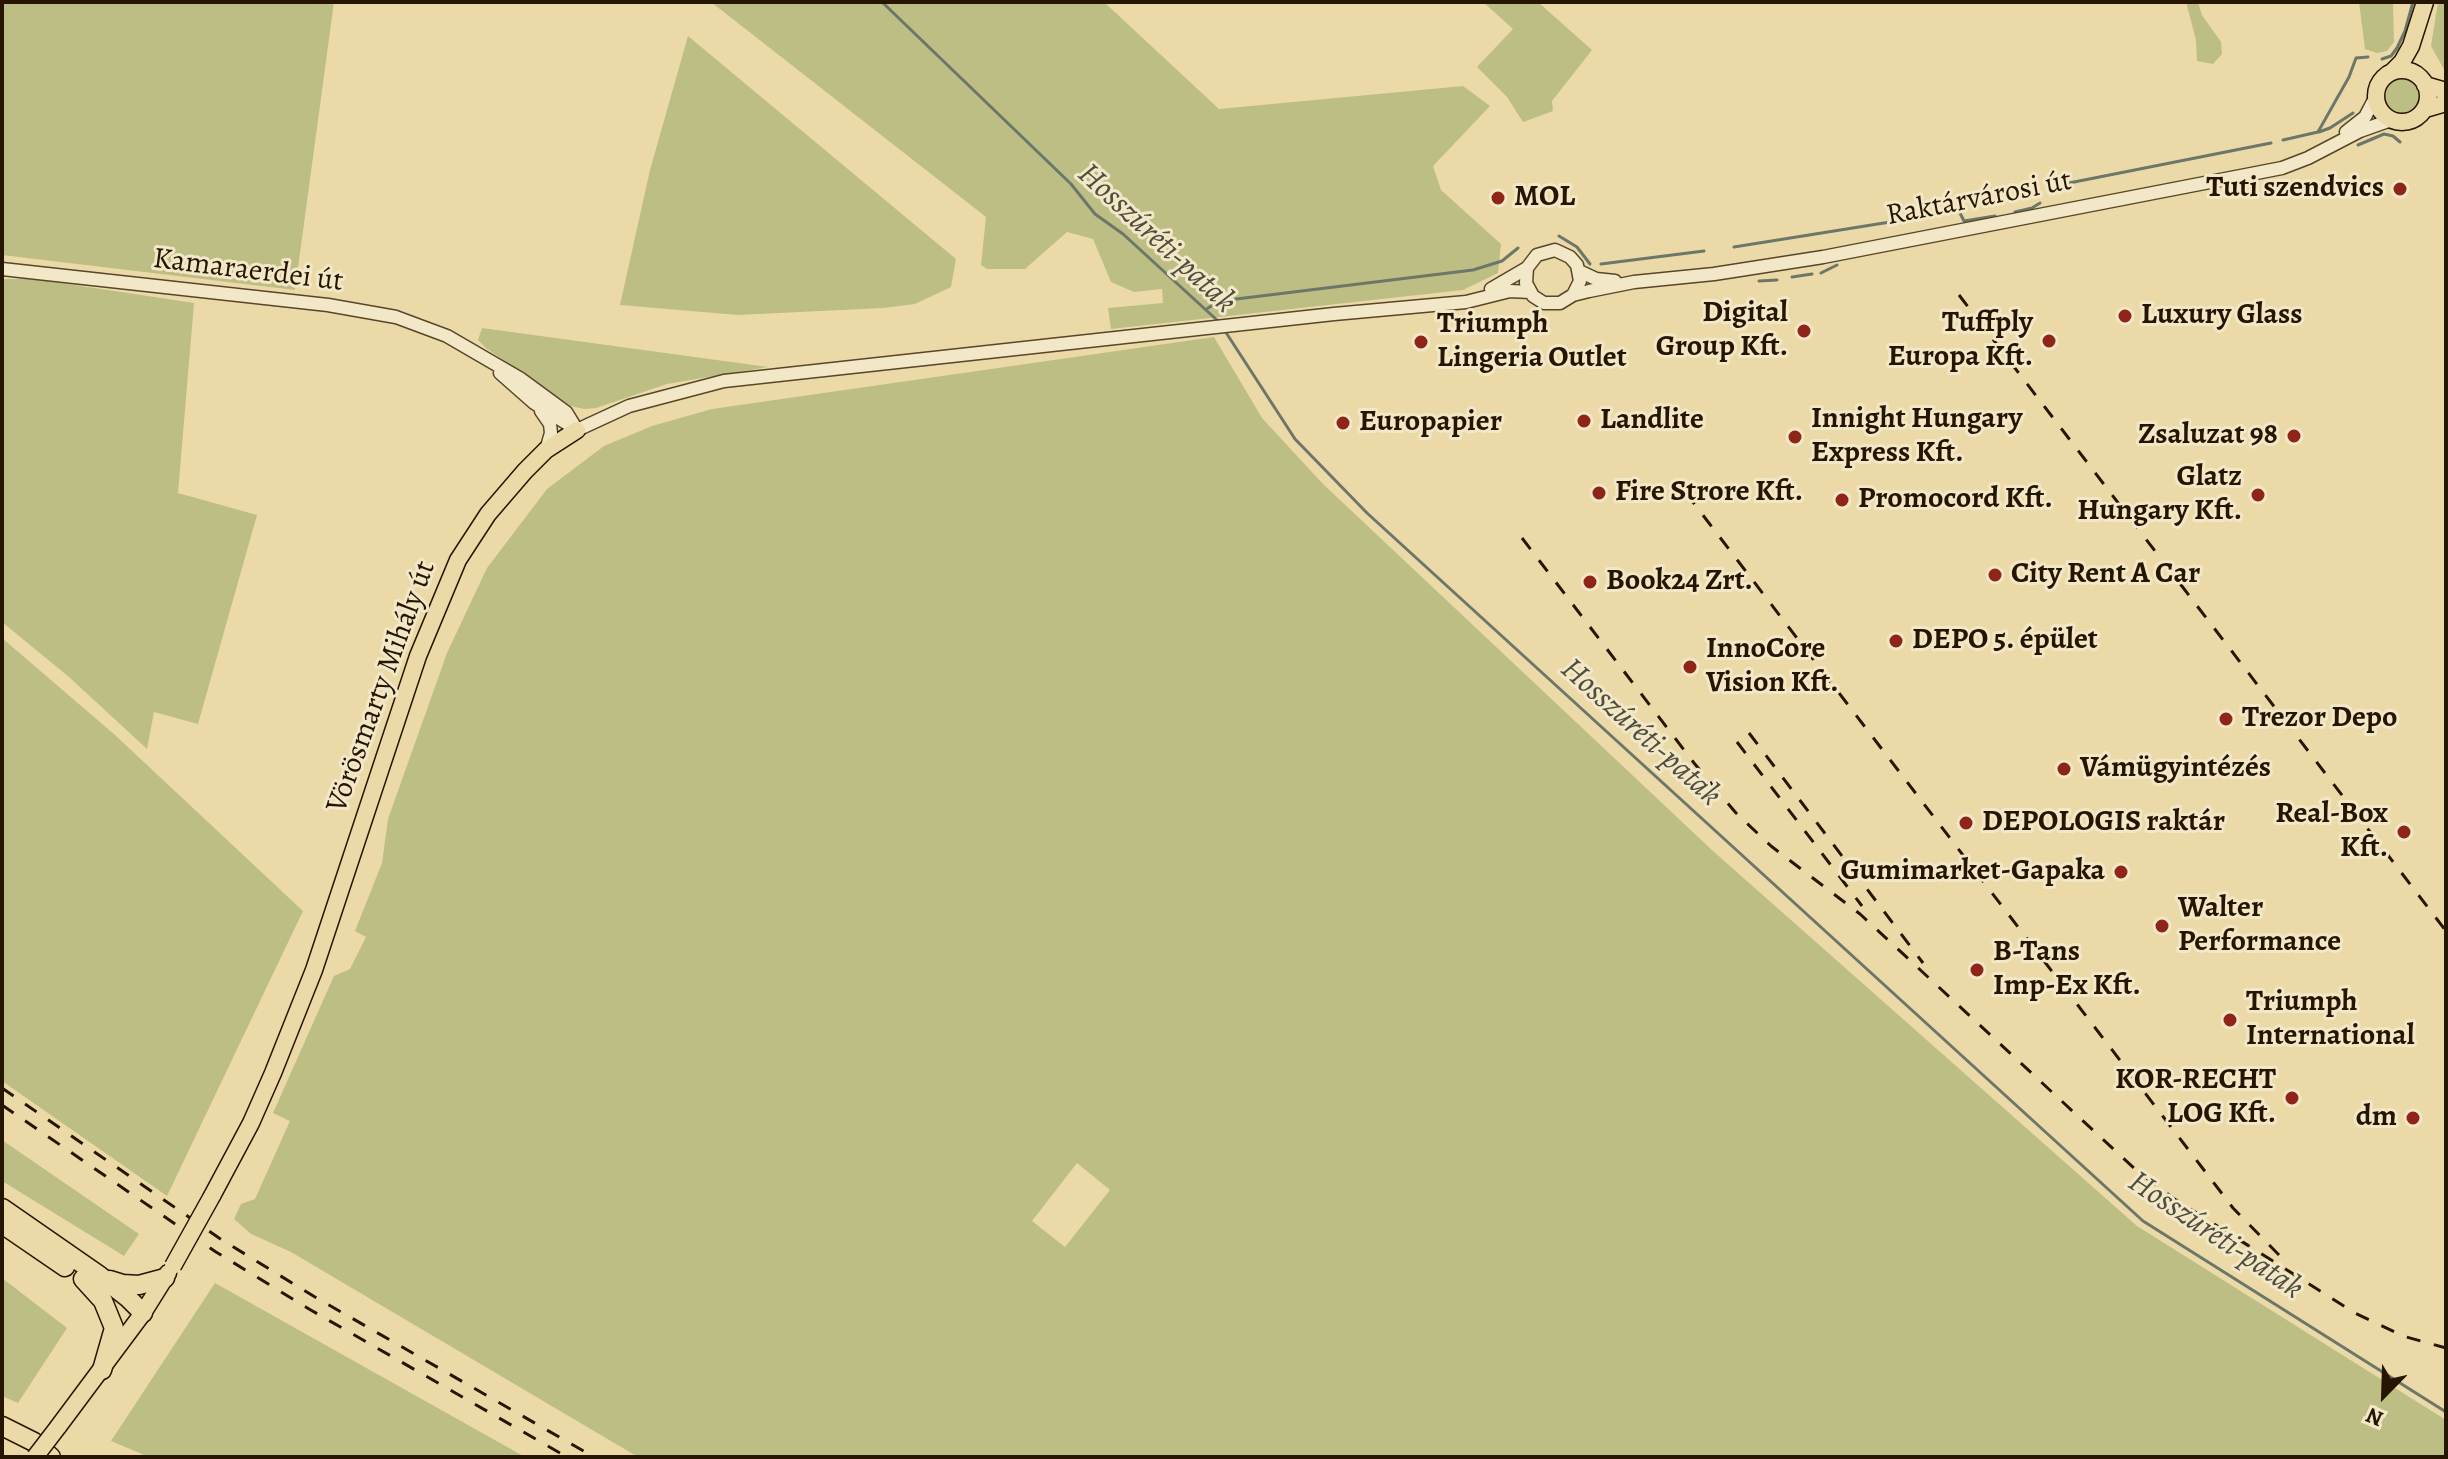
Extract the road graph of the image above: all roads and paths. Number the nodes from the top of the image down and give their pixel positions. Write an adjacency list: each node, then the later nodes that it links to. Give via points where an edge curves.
1 (2392, 72): 2 (main road, via 2407,70); 2 (main road, Raktárvárosi út, via 2411,46 2425,2); 4 (main road, Raktárvárosi út, via 2380,81)
2 (2422, 81): 3 (main road); 6 (main road, via 2428,97)
3 (2446, 91)
4 (2375, 98): 7 (main road); 8 (street, Raktárvárosi út, via 2365,117)
5 (2446, 103): 6 (main road, Raktárvárosi út)
6 (2425, 109): 7 (main road, Raktárvárosi út, via 2412,120)
7 (2391, 120): 8 (street, Raktárvárosi út)
8 (2328, 148): 12 (street, Raktárvárosi út, via 2282,168 1906,242)
9 (1527, 268): 11 (street, Raktárvárosi út, via 1537,255 1555,250 1570,257); 13 (street); 15 (street, Raktárvárosi út)
10 (2, 269): 16 (street, Kamaraerdei út, via 367,311 433,329)
11 (1579, 271): 12 (street, Raktárvárosi út, via 1602,280); 14 (street)
12 (1634, 282): 14 (street, Raktárvárosi út)
13 (1530, 292): 14 (street, Raktárvárosi út, via 1549,304); 15 (street, Raktárvárosi út)
14 (1573, 295)
15 (1453, 302): 18 (street, Raktárvárosi út, via 724,381 629,406)
16 (479, 355): 17 (street, Kamaraerdei út); 18 (street, Kamaraerdei út, via 566,412)
17 (534, 403): 18 (street, Kamaraerdei út); 19 (street, Kamaraerdei út, via 550,424)
18 (577, 430): 19 (main road, Vörösmarty Mihály út)
19 (546, 450): 22 (main road, Vörösmarty Mihály út, bridge, via 488,514 447,583 273,1073)
20 (2, 1208): 23 (highway)
21 (2, 1224): 23 (highway)
22 (169, 1272): 23 (highway, via 129,1285); 24 (main road, Vörösmarty Mihály út)
23 (91, 1278): 24 (highway); 25 (highway, via 114,1328)
24 (143, 1313): 25 (main road, Vörösmarty Mihály út)
25 (102, 1370): 28 (main road, Vörösmarty Mihály út, bridge)
26 (2, 1426): 30 (highway)
27 (2, 1440): 29 (highway)
28 (35, 1457)
29 (44, 1457)
30 (51, 1457)

